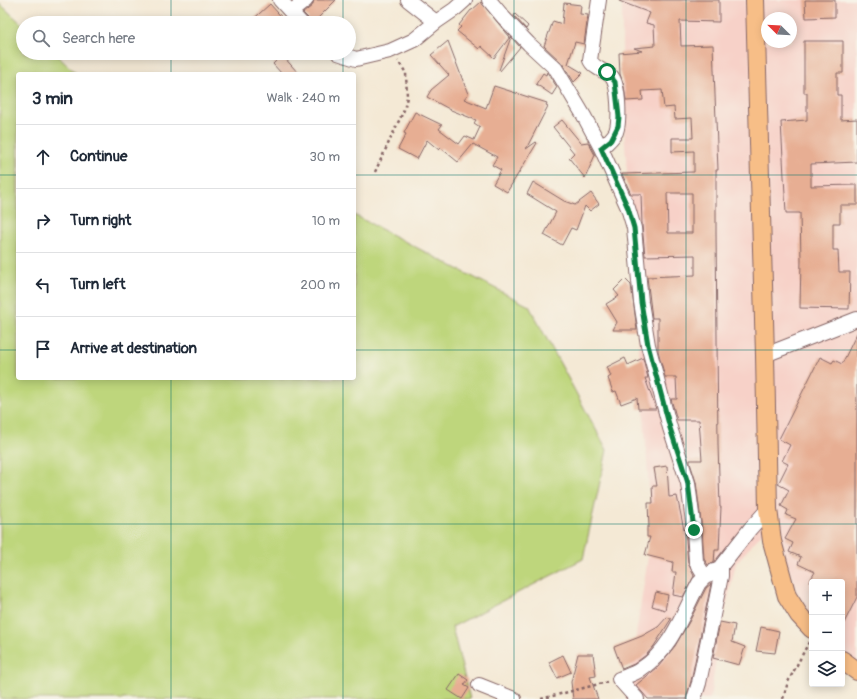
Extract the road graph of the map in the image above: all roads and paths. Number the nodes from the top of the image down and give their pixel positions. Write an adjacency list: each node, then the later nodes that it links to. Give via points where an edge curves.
1 (280, 0): 8 (street)
2 (306, 0): 8 (street)
3 (408, 0): 10 (street)
4 (465, 0): 10 (street)
5 (489, 0): 13 (street, via 556,69)
6 (599, 0): 13 (street, via 591,61 607,72 615,82 619,117 618,126 611,140)
7 (755, 0): 16 (main road)
8 (291, 12): 9 (street)
9 (295, 16)
10 (436, 22): 11 (street, via 414,40)
11 (390, 51): 12 (street); 14 (path, via 406,73 407,97 404,110)
12 (356, 59)
13 (601, 148): 19 (street, via 628,208 634,228 648,345 688,483 696,562)
14 (375, 172)
15 (857, 319): 16 (street)
16 (765, 356): 17 (main road)
17 (768, 509): 18 (street); 20 (main road, via 772,541 787,596)
18 (721, 566): 19 (street); 29 (street, via 712,625)
19 (708, 576): 24 (street, via 699,583 674,634 658,656 641,670)
20 (809, 626)
21 (809, 642): 30 (path, via 788,682)
22 (845, 662): 23 (main road)
23 (857, 671)
24 (619, 679): 27 (path); 28 (street)
25 (480, 685): 26 (street)
26 (514, 699)
27 (541, 699)
28 (637, 699)
29 (694, 699)
30 (783, 699)

